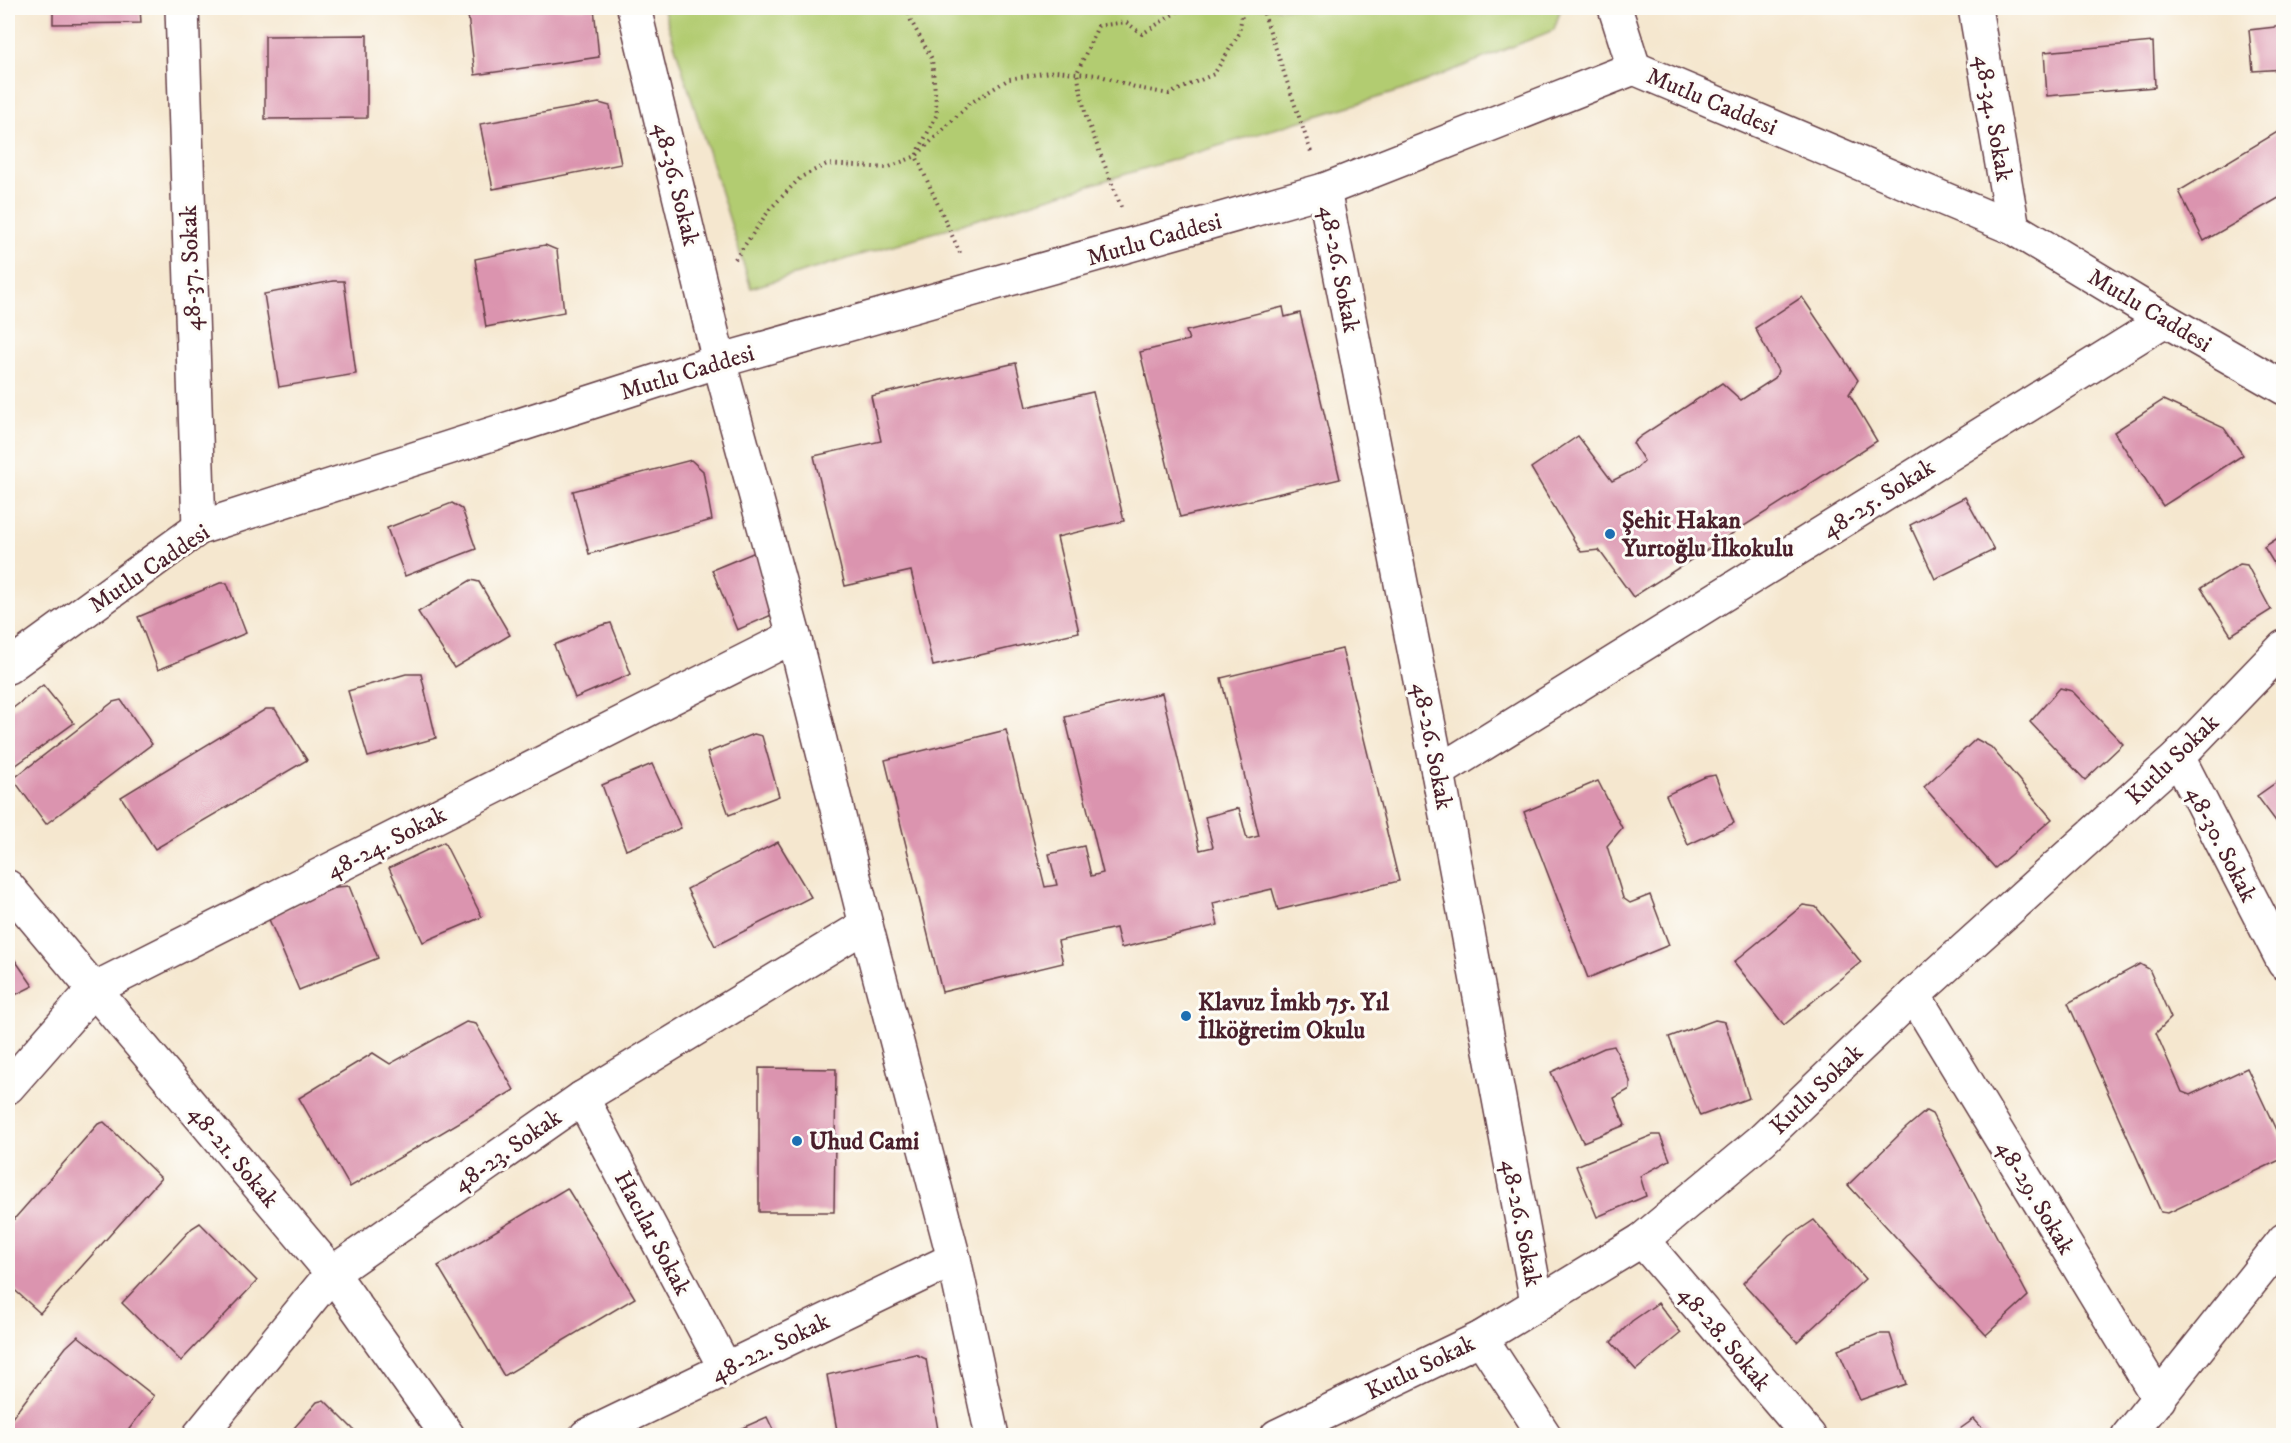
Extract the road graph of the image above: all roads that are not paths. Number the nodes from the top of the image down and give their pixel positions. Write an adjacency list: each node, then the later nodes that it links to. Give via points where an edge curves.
1 (182, 8): 11 (street, 48-37. Sokak)
2 (634, 8): 9 (street, 48-36. Sokak)
3 (1615, 8): 5 (street)
4 (1975, 8): 7 (street, 48-34. Sokak)
5 (1634, 68): 6 (street, Mutlu Caddesi); 7 (street, Mutlu Caddesi)
6 (1324, 190): 9 (street, Mutlu Caddesi); 16 (street, 48-26. Sokak)
7 (2013, 228): 8 (street, Mutlu Caddesi)
8 (2165, 320): 10 (street, Mutlu Caddesi); 16 (street, 48-25. Sokak)
9 (719, 361): 11 (street, Mutlu Caddesi); 12 (street, 48-36. Sokak)
10 (2283, 388)
11 (199, 528): 14 (street, Mutlu Caddesi)
12 (794, 636): 18 (street, 48-36. Sokak); 20 (street, 48-24. Sokak)
13 (2283, 647): 15 (street, Kutlu Sokak)
14 (8, 667)
15 (2178, 757): 19 (street, 48-30. Sokak); 21 (street, Kutlu Sokak)
16 (1438, 772): 28 (street, 48-26. Sokak)
17 (8, 886): 20 (street, 48-21. Sokak)
18 (866, 925): 23 (street, 48-23. Sokak); 26 (street, 48-36. Sokak)
19 (2283, 963)
20 (93, 989): 22 (street, 48-24. Sokak); 27 (street, 48-21. Sokak)
21 (1914, 995): 24 (street, Kutlu Sokak, via 1762,1140); 31 (street, 48-29. Sokak)
22 (8, 1087)
23 (582, 1098): 27 (street, 48-23. Sokak); 30 (street, Hacılar Sokak)
24 (1642, 1240): 28 (street, Kutlu Sokak); 38 (street, 48-28. Sokak)
25 (2283, 1240): 31 (street)
26 (954, 1259): 30 (street, 48-22. Sokak); 35 (street, 48-36. Sokak)
27 (332, 1273): 32 (street, 48-23. Sokak); 33 (street, 48-21. Sokak)
28 (1537, 1302): 29 (street, Kutlu Sokak)
29 (1481, 1338): 36 (street, Kutlu Sokak); 37 (street)
30 (725, 1368): 34 (street, 48-22. Sokak)
31 (2159, 1399): 39 (street)
32 (198, 1436)
33 (448, 1436)
34 (586, 1436)
35 (992, 1436)
36 (1277, 1436)
37 (1545, 1436)
38 (1809, 1436)
39 (2128, 1436)

